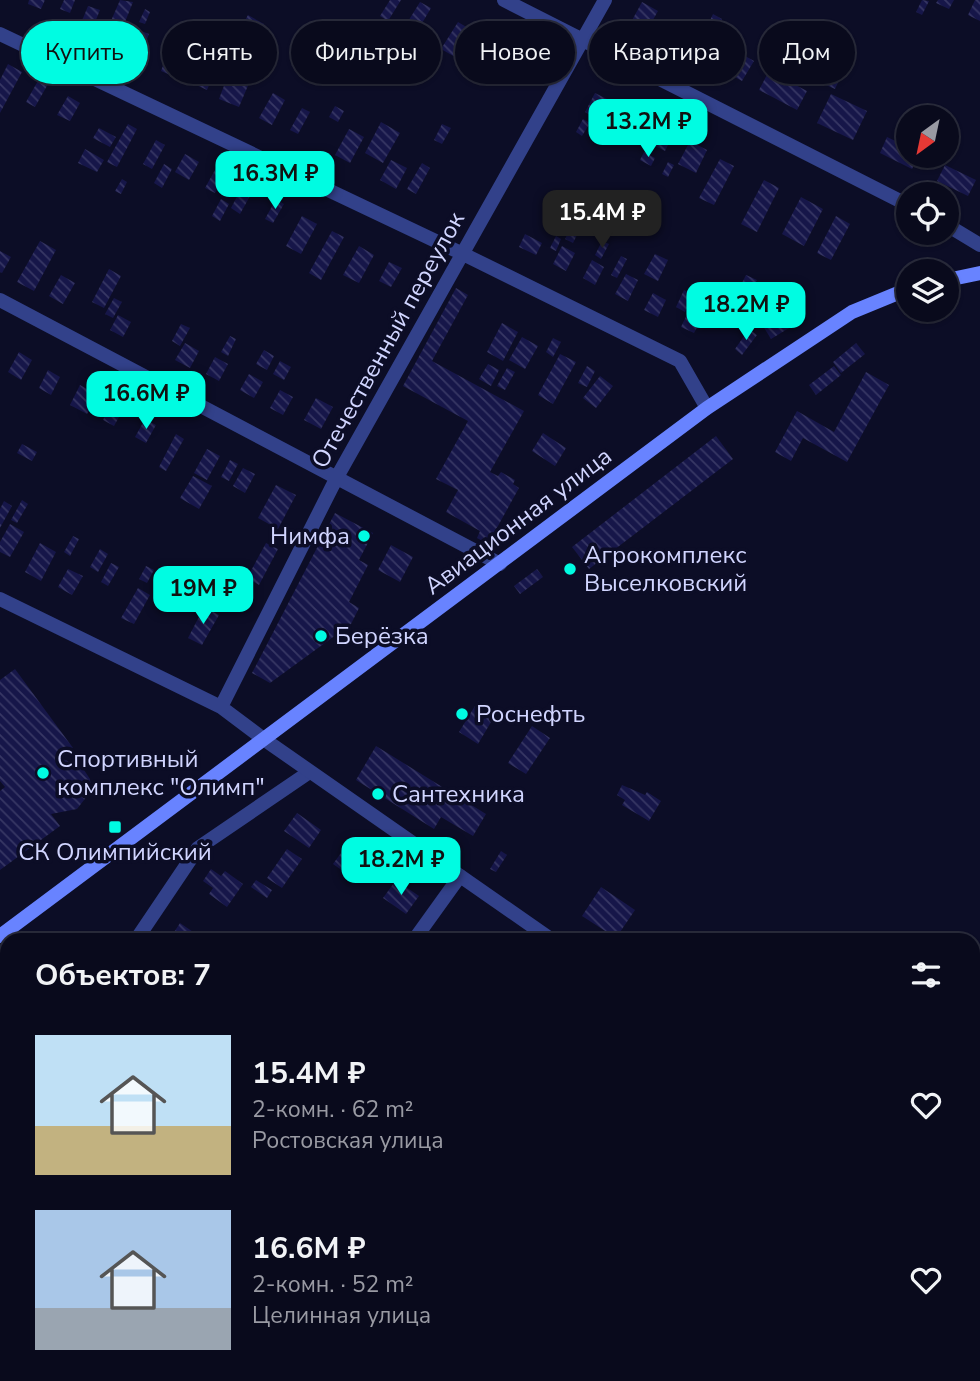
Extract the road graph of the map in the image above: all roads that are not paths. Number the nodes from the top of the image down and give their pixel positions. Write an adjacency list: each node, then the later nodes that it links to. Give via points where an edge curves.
1 (504, 0): 4 (street)
2 (605, 0): 4 (street, Отечественный переулок)
3 (0, 34): 8 (street)
4 (585, 39): 5 (street); 8 (street, Отечественный переулок)
5 (896, 199)
6 (959, 232): 7 (street)
7 (980, 245)
8 (461, 253): 13 (street, via 680,361); 14 (street, Отечественный переулок)
9 (980, 273): 10 (main road)
10 (959, 277)
11 (896, 294): 13 (main road, Авиационная улица, via 852,312)
12 (0, 300): 14 (street)
13 (707, 408): 15 (main road, Авиационная улица)
14 (337, 477): 15 (street); 17 (street, Отечественный переулок)
15 (500, 564): 18 (main road, Авиационная улица)
16 (0, 599): 17 (street)
17 (221, 707): 18 (street)
18 (265, 740): 19 (street); 21 (main road, Авиационная улица)
19 (308, 773): 20 (street); 22 (street, via 198,848)
20 (460, 876): 23 (street); 24 (street)
21 (4, 933)
22 (141, 933)
23 (419, 933)
24 (542, 933)

